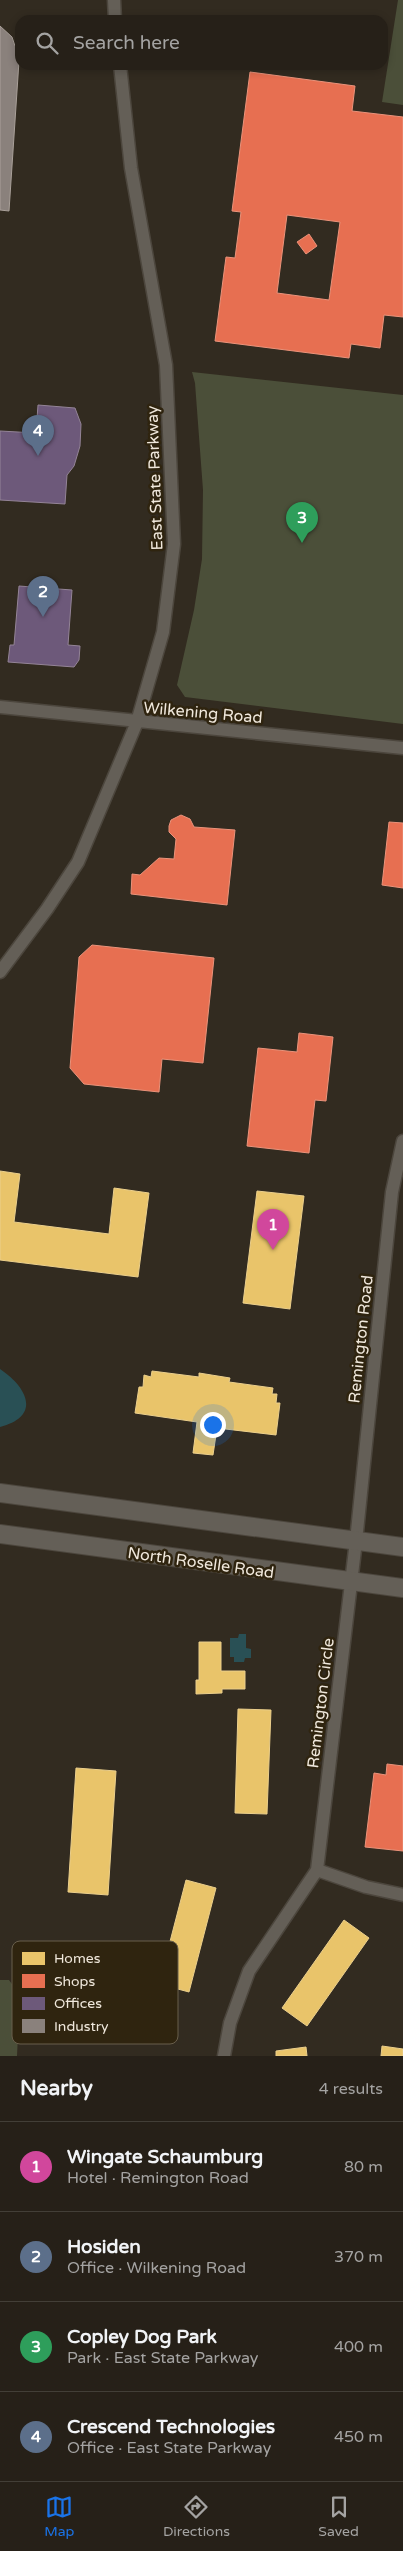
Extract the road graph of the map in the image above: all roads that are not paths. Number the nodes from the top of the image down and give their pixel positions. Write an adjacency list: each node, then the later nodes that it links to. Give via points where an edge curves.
1 (114, 0): 2 (street)
2 (115, 15)
3 (121, 70): 5 (street, East State Parkway, via 131,168 166,365 174,544 163,632)
4 (0, 707): 5 (street, Wilkening Road)
5 (137, 722): 6 (street, Wilkening Road); 7 (street, East State Parkway, via 78,862)
6 (403, 748)
7 (0, 972)
8 (403, 1141): 11 (street, Remington Road, via 392,1192)
9 (0, 1493): 11 (main road)
10 (0, 1534): 13 (main road, North Roselle Road)
11 (356, 1541): 12 (main road); 13 (street, Remington Circle)
12 (403, 1547)
13 (351, 1582): 14 (main road, North Roselle Road); 15 (street, Remington Circle)
14 (403, 1588)
15 (317, 1870): 16 (street, via 366,1887); 17 (street, Remington Circle, via 249,1971 230,2023)
16 (403, 1895)
17 (224, 2056)

